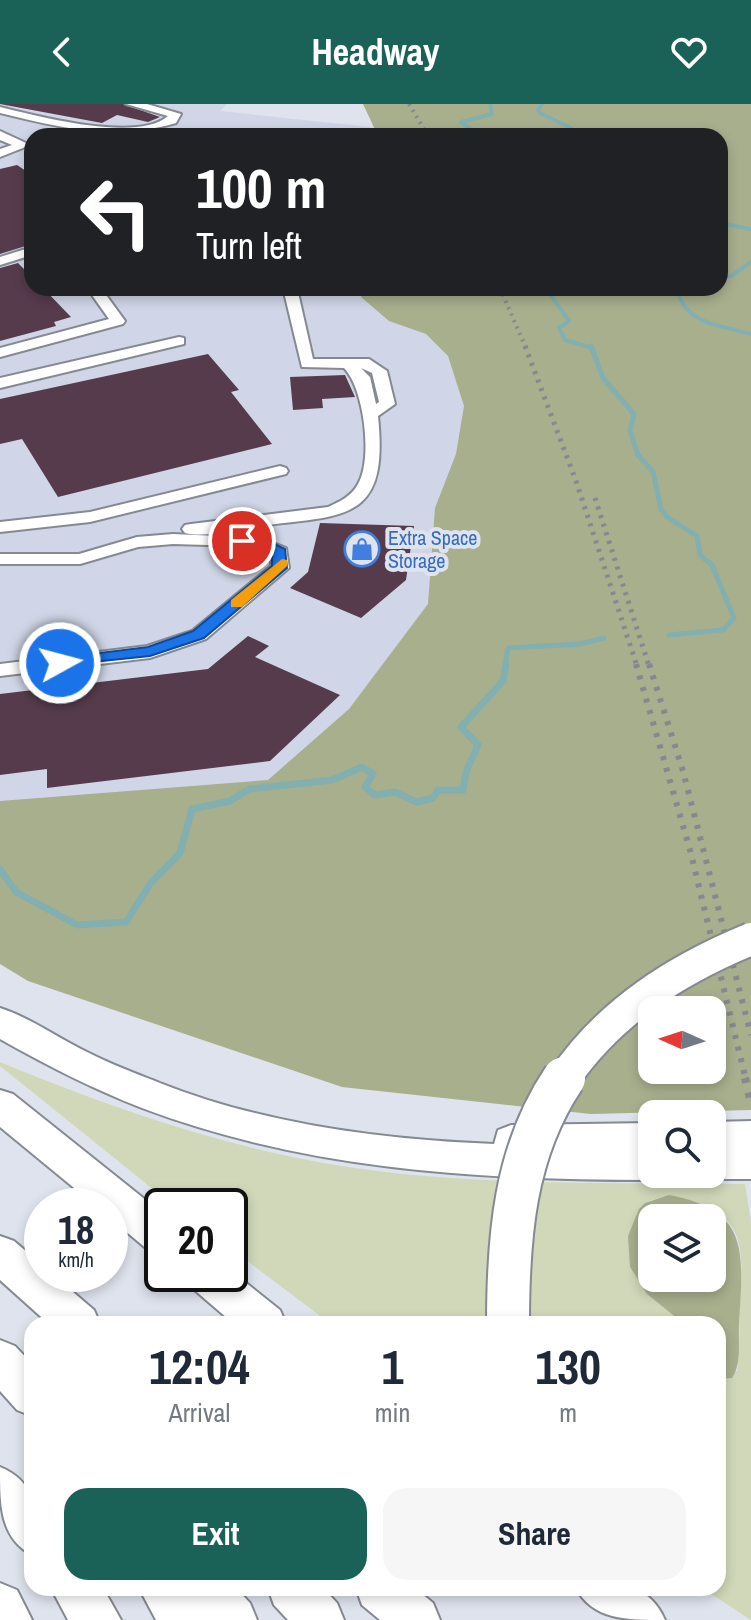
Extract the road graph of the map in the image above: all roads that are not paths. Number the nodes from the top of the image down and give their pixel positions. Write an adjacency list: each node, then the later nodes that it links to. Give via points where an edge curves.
1 (132, 104): 4 (lane, via 175,114 172,121)
2 (0, 110): 3 (lane)
3 (90, 128)
4 (155, 128)
5 (0, 135): 6 (lane, via 22,146)
6 (0, 153)
7 (24, 254): 8 (lane)
8 (0, 261)
9 (24, 267): 10 (lane)
10 (0, 274)
11 (100, 296): 14 (lane, via 118,321)
12 (292, 296): 18 (lane, via 307,364 369,363 379,371 387,404 370,414 373,455 366,489 351,503 316,515 176,531)
13 (179, 341): 15 (lane)
14 (0, 353)
15 (0, 383)
16 (280, 471): 17 (lane, via 90,517)
17 (0, 527)
18 (173, 539): 19 (lane, via 137,542 80,559); 20 (lane, via 261,543 280,552 282,562 199,635 150,652)
19 (0, 559)
20 (0, 670)
21 (751, 939): 37 (highway, bridge, via 680,971 639,999 569,1067 543,1111 520,1176 508,1255)
22 (0, 1020): 26 (highway, via 130,1073 288,1116 430,1137); 29 (highway, via 54,1055 125,1086 285,1135 485,1163)
23 (0, 1105): 30 (highway)
24 (751, 1137): 25 (highway)
25 (726, 1138)
26 (638, 1139)
27 (726, 1163): 28 (highway)
28 (751, 1163)
29 (638, 1164)
30 (144, 1222)
31 (0, 1254): 35 (highway)
32 (0, 1272): 34 (highway)
33 (227, 1292): 36 (highway)
34 (41, 1316)
35 (70, 1316)
36 (255, 1316)
37 (508, 1316)
38 (0, 1360): 39 (highway)
39 (24, 1386)
40 (0, 1489): 41 (highway)
41 (24, 1521)
42 (80, 1596): 51 (highway)
43 (168, 1596): 52 (highway)
44 (211, 1596): 53 (highway)
45 (298, 1596): 54 (highway)
46 (388, 1596): 55 (highway)
47 (602, 1596): 56 (highway)
48 (609, 1596): 57 (highway)
49 (0, 1607): 50 (highway)
50 (8, 1620)
51 (97, 1620)
52 (185, 1620)
53 (233, 1620)
54 (320, 1620)
55 (416, 1620)
56 (615, 1620)
57 (641, 1620)

